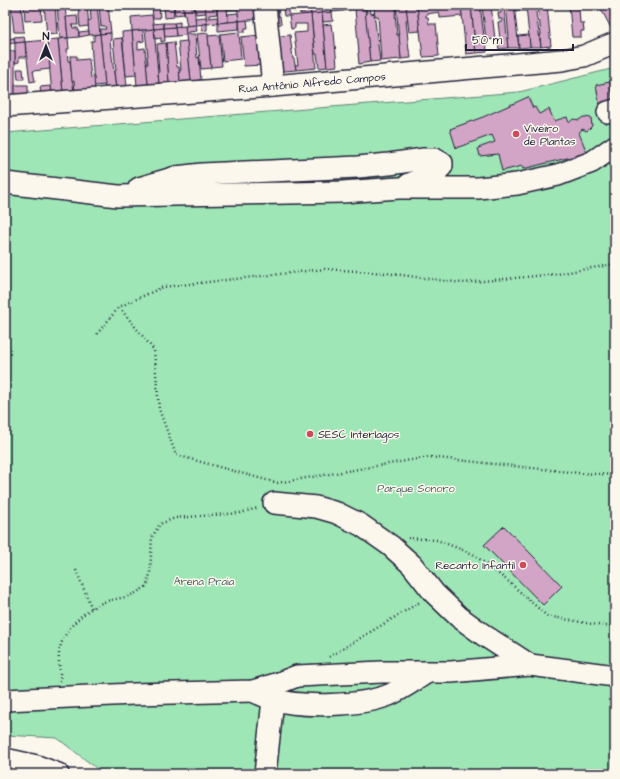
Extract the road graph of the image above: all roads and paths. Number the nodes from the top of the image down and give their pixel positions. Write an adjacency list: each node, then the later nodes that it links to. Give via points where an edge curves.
1 (265, 5): 3 (street)
2 (615, 43): 3 (street, Rua Antônio Alfredo Campos, via 584,56 562,60)
3 (273, 86): 4 (street, Rua Antônio Alfredo Campos)
4 (5, 106)
5 (615, 146): 7 (street, via 592,162 558,175 517,184 478,188)
6 (5, 183): 8 (street)
7 (399, 188): 8 (street, via 342,192); 8 (street, via 434,174 441,169 442,163 435,159 424,159 358,167 202,174 171,179)
8 (118, 196)
9 (615, 264): 10 (path, via 557,274 462,283 386,273 325,269 163,287)
10 (119, 306): 11 (path); 12 (path, via 154,350 158,409 176,455 277,483 429,457 578,474)
11 (97, 334)
12 (615, 475)
13 (274, 503): 14 (street, via 316,507 337,513 361,525); 17 (path, via 240,513 175,518 160,524 152,537 147,586)
14 (391, 546): 16 (street, via 412,565); 18 (path, via 408,538 437,540 473,554 547,616)
15 (76, 570): 17 (path)
16 (434, 593): 19 (path); 20 (street, via 484,636)
17 (92, 609): 24 (path, via 63,639 59,654)
18 (615, 626)
19 (325, 659)
20 (530, 665): 21 (street); 22 (street)
21 (426, 673): 23 (street, via 382,672 297,676); 26 (street, via 388,695 361,702 301,704)
22 (615, 676)
23 (253, 691): 24 (street); 26 (street)
24 (59, 698): 25 (street)
25 (5, 700)
26 (273, 700): 29 (street)
27 (5, 759): 28 (street)
28 (58, 774)
29 (265, 774)

